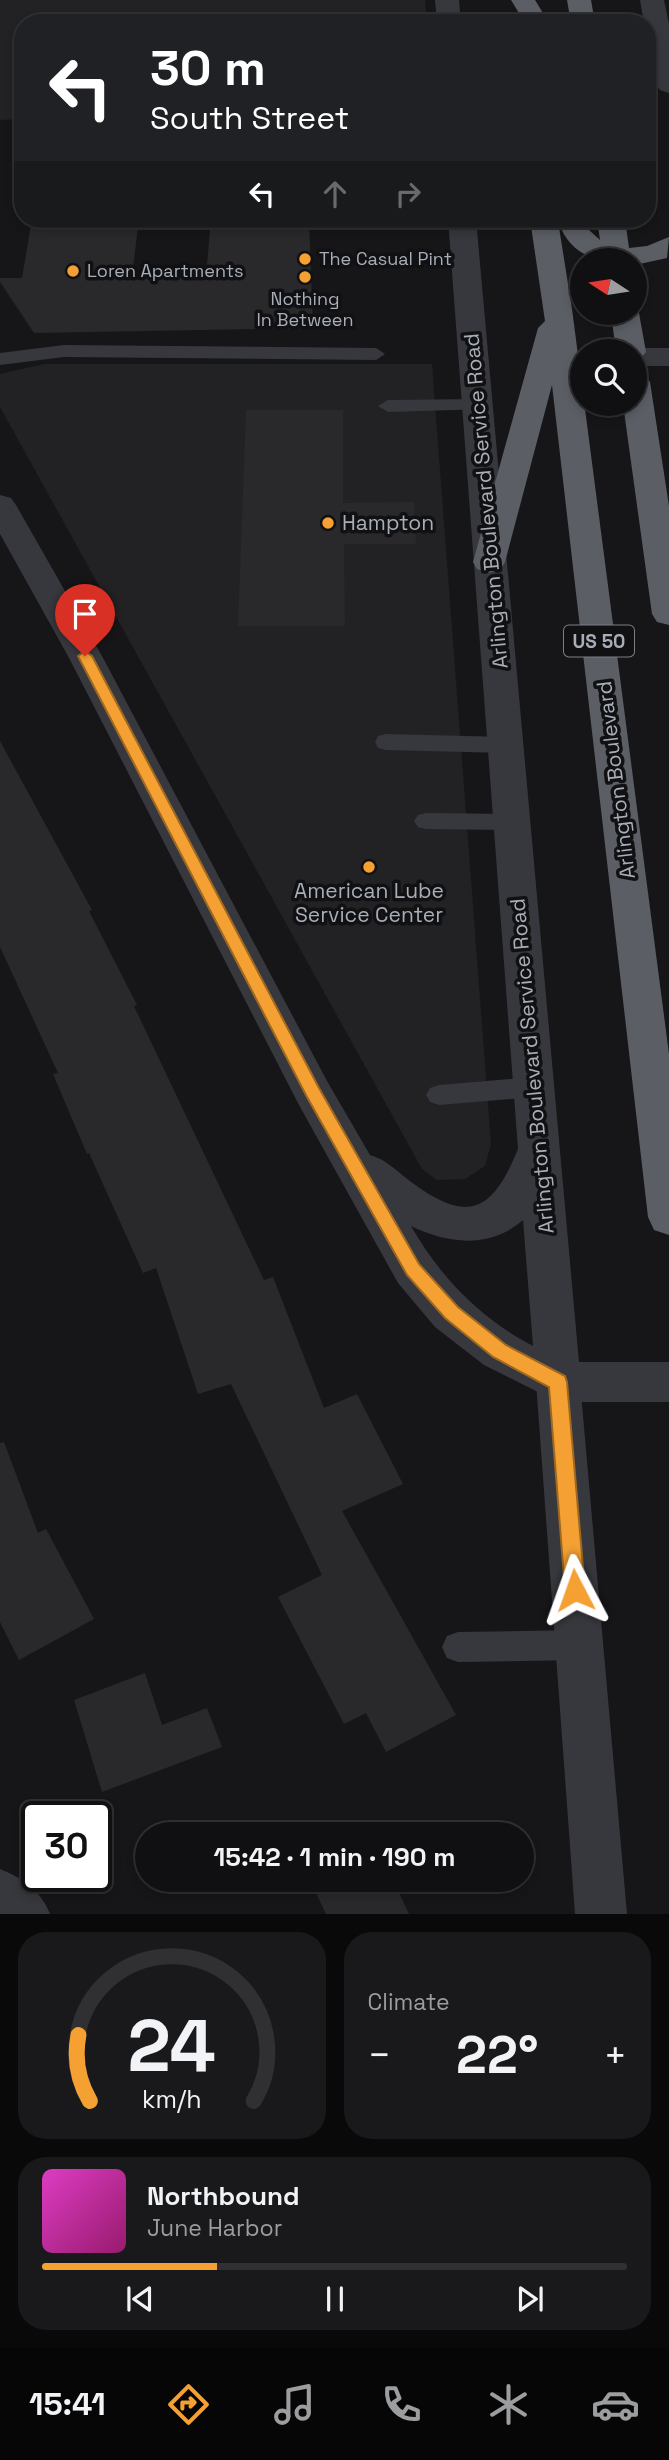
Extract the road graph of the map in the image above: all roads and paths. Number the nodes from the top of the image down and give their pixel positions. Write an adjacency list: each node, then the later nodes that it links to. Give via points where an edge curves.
1 (656, 20): 2 (street)
2 (669, 85)
3 (463, 228): 16 (street, Arlington Boulevard Service Road)
4 (545, 228): 11 (highway, Arlington Boulevard / US 50)
5 (573, 228): 8 (highway)
6 (612, 228): 9 (highway)
7 (669, 245): 10 (highway)
8 (593, 248)
9 (615, 248)
10 (648, 252)
11 (558, 309): 20 (highway); 30 (highway, Arlington Boulevard / US 50)
12 (376, 354): 15 (lane, via 64,351)
13 (647, 357): 14 (street)
14 (669, 357)
15 (0, 359)
16 (479, 405): 17 (lane); 20 (street, Arlington Boulevard Service Road)
17 (388, 406)
18 (640, 416): 21 (highway)
19 (0, 505): 28 (street, via 85,656)
20 (489, 562): 23 (street, Arlington Boulevard Service Road)
21 (669, 614)
22 (386, 742): 23 (lane)
23 (506, 745): 25 (street, Arlington Boulevard Service Road)
24 (426, 821): 25 (lane)
25 (512, 822): 26 (street, Arlington Boulevard Service Road)
26 (534, 1087): 27 (lane); 29 (street, Arlington Boulevard Service Road)
27 (439, 1095)
28 (342, 1145): 29 (street, via 411,1208 454,1223 476,1223 499,1215 525,1185); 31 (street, via 413,1270 452,1313 509,1357)
29 (539, 1149): 31 (street, Arlington Boulevard Service Road)
30 (669, 1217)
31 (558, 1382): 32 (street); 33 (street, Arlington Boulevard Service Road)
32 (669, 1382)
33 (579, 1645): 34 (lane); 37 (street, Arlington Boulevard Service Road)
34 (458, 1647)
35 (0, 1895): 36 (street)
36 (24, 1914)
37 (601, 1914)

